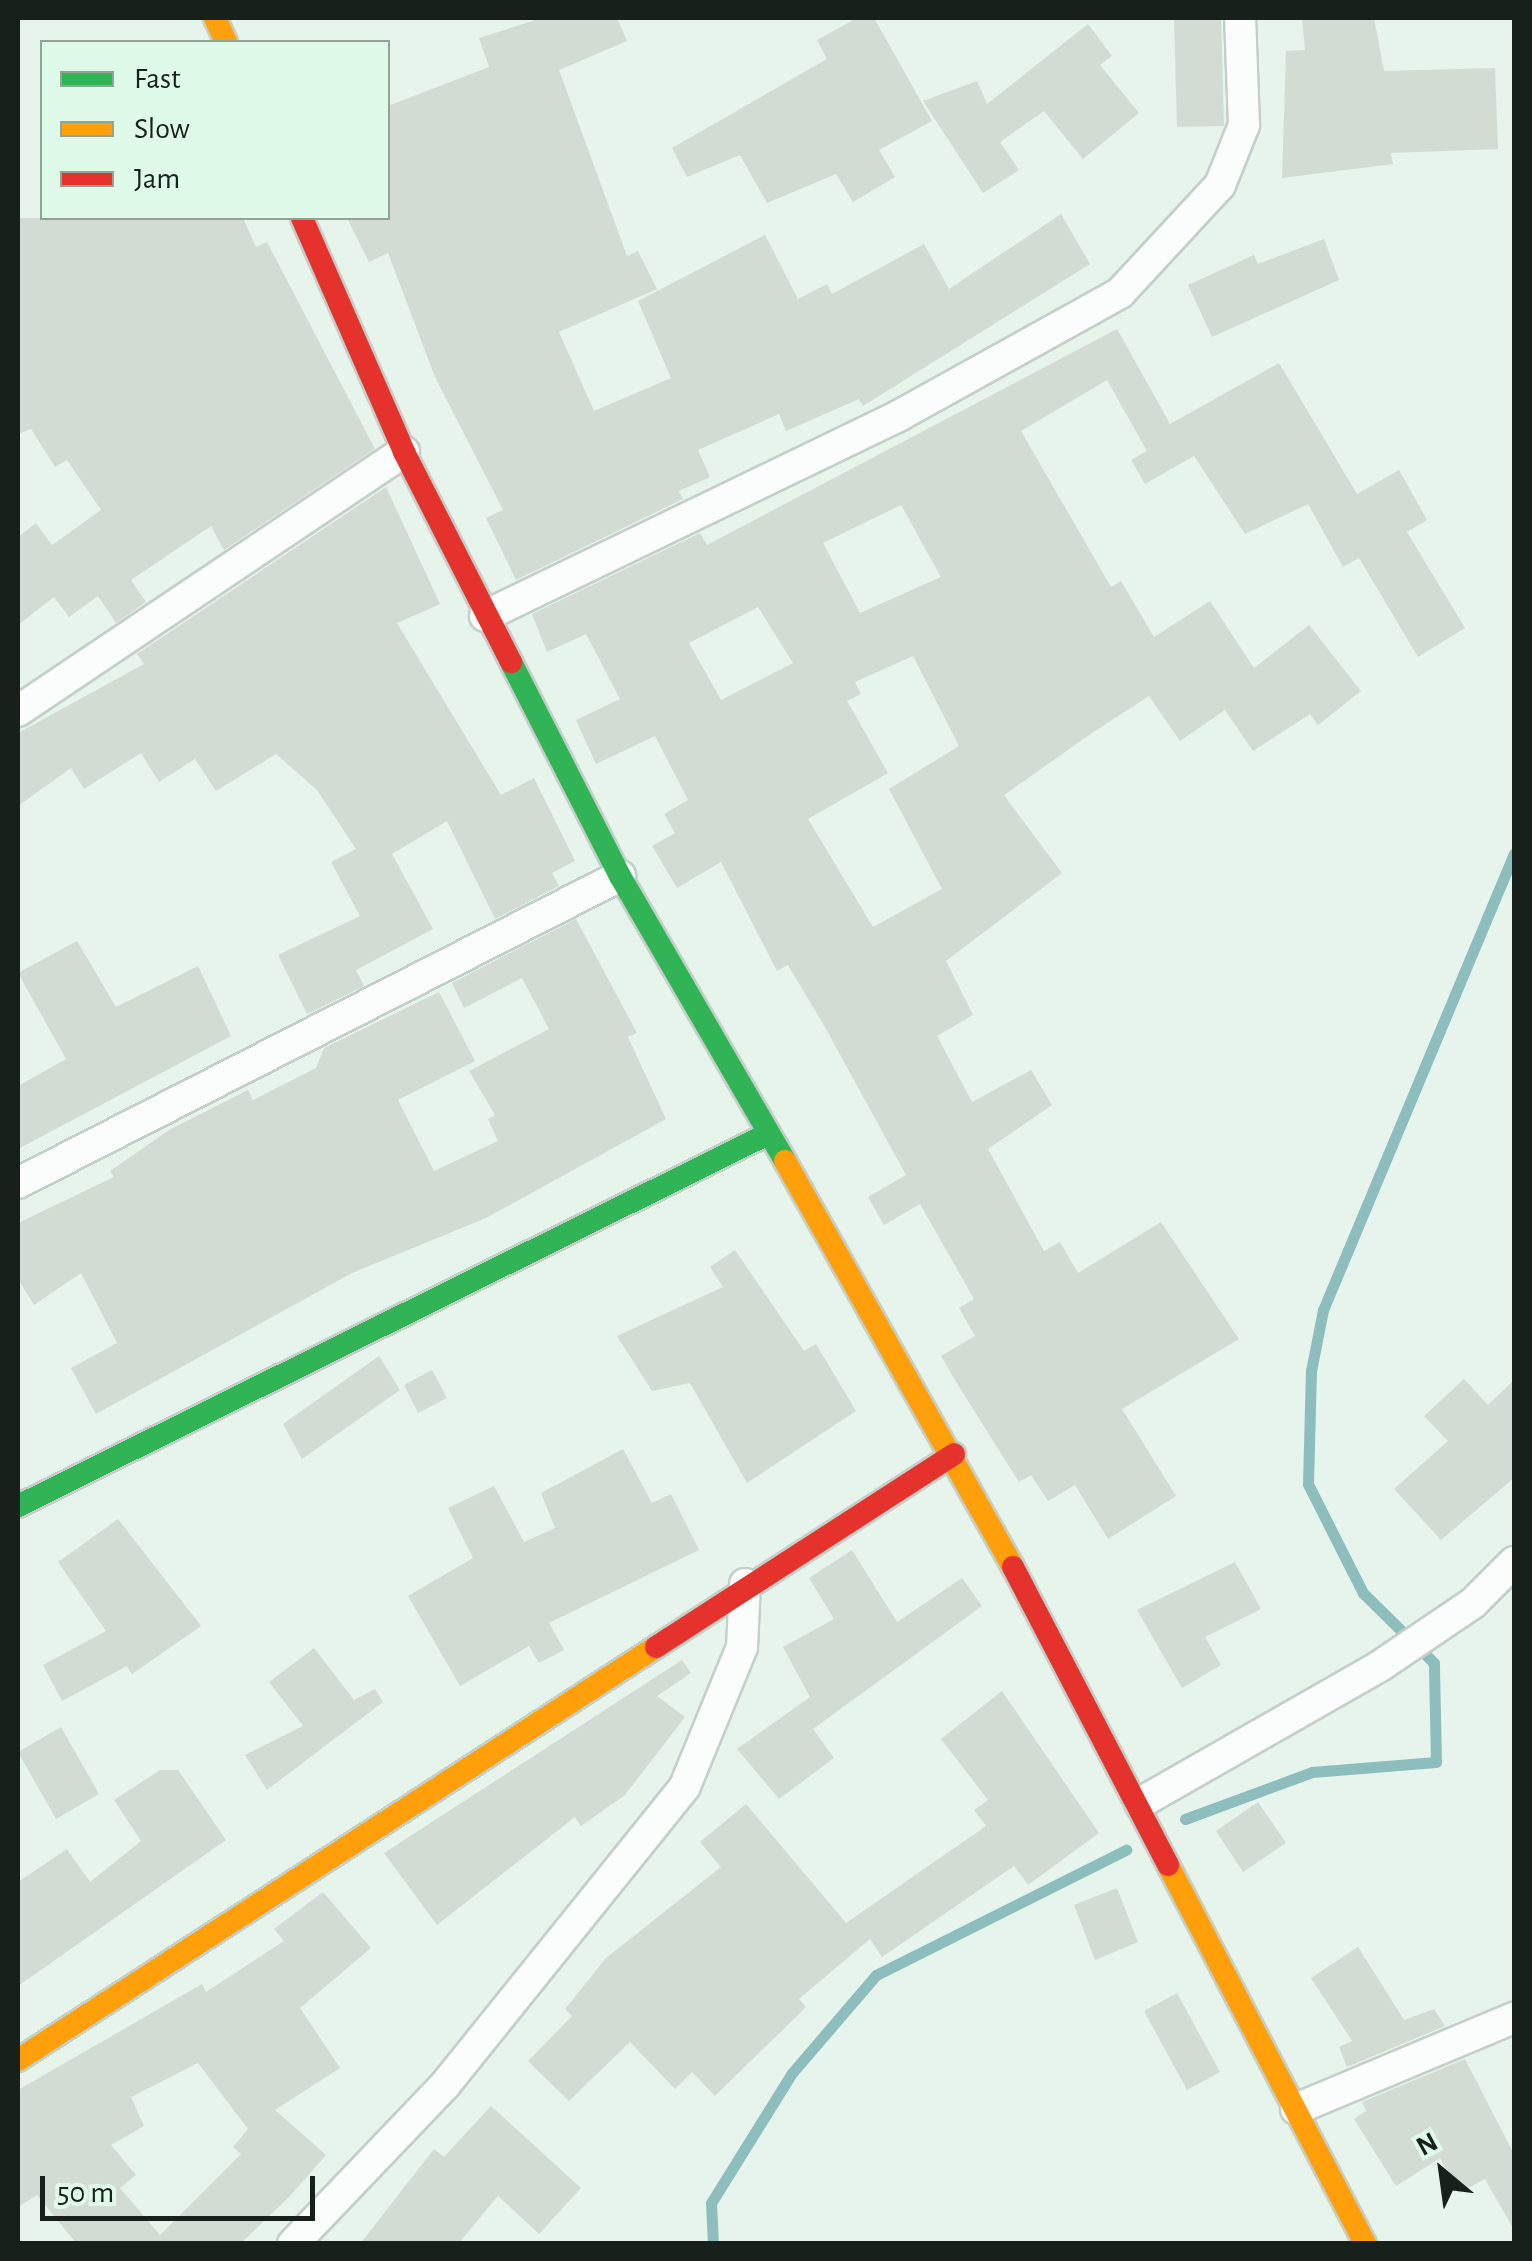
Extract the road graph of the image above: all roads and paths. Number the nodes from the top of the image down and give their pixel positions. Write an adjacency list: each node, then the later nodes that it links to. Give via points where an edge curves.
1 (1240, 18): 4 (street, via 1244,125 1220,184 1120,293 900,415)
2 (303, 220): 3 (main road)
3 (404, 452): 4 (main road); 5 (street)
4 (485, 616): 6 (main road)
5 (18, 711)
6 (620, 876): 7 (main road); 8 (street)
7 (768, 1134): 9 (main road); 10 (main road)
8 (18, 1182)
9 (954, 1454): 12 (main road); 13 (main road)
10 (18, 1506)
11 (1514, 1562): 13 (street, via 1474,1603 1380,1666)
12 (745, 1584): 15 (main road); 17 (street, via 742,1647 685,1786 445,2085)
13 (1140, 1803): 16 (main road)
14 (1514, 2018): 16 (street)
15 (18, 2060)
16 (1296, 2109): 18 (main road)
17 (294, 2244)
18 (1365, 2244)

